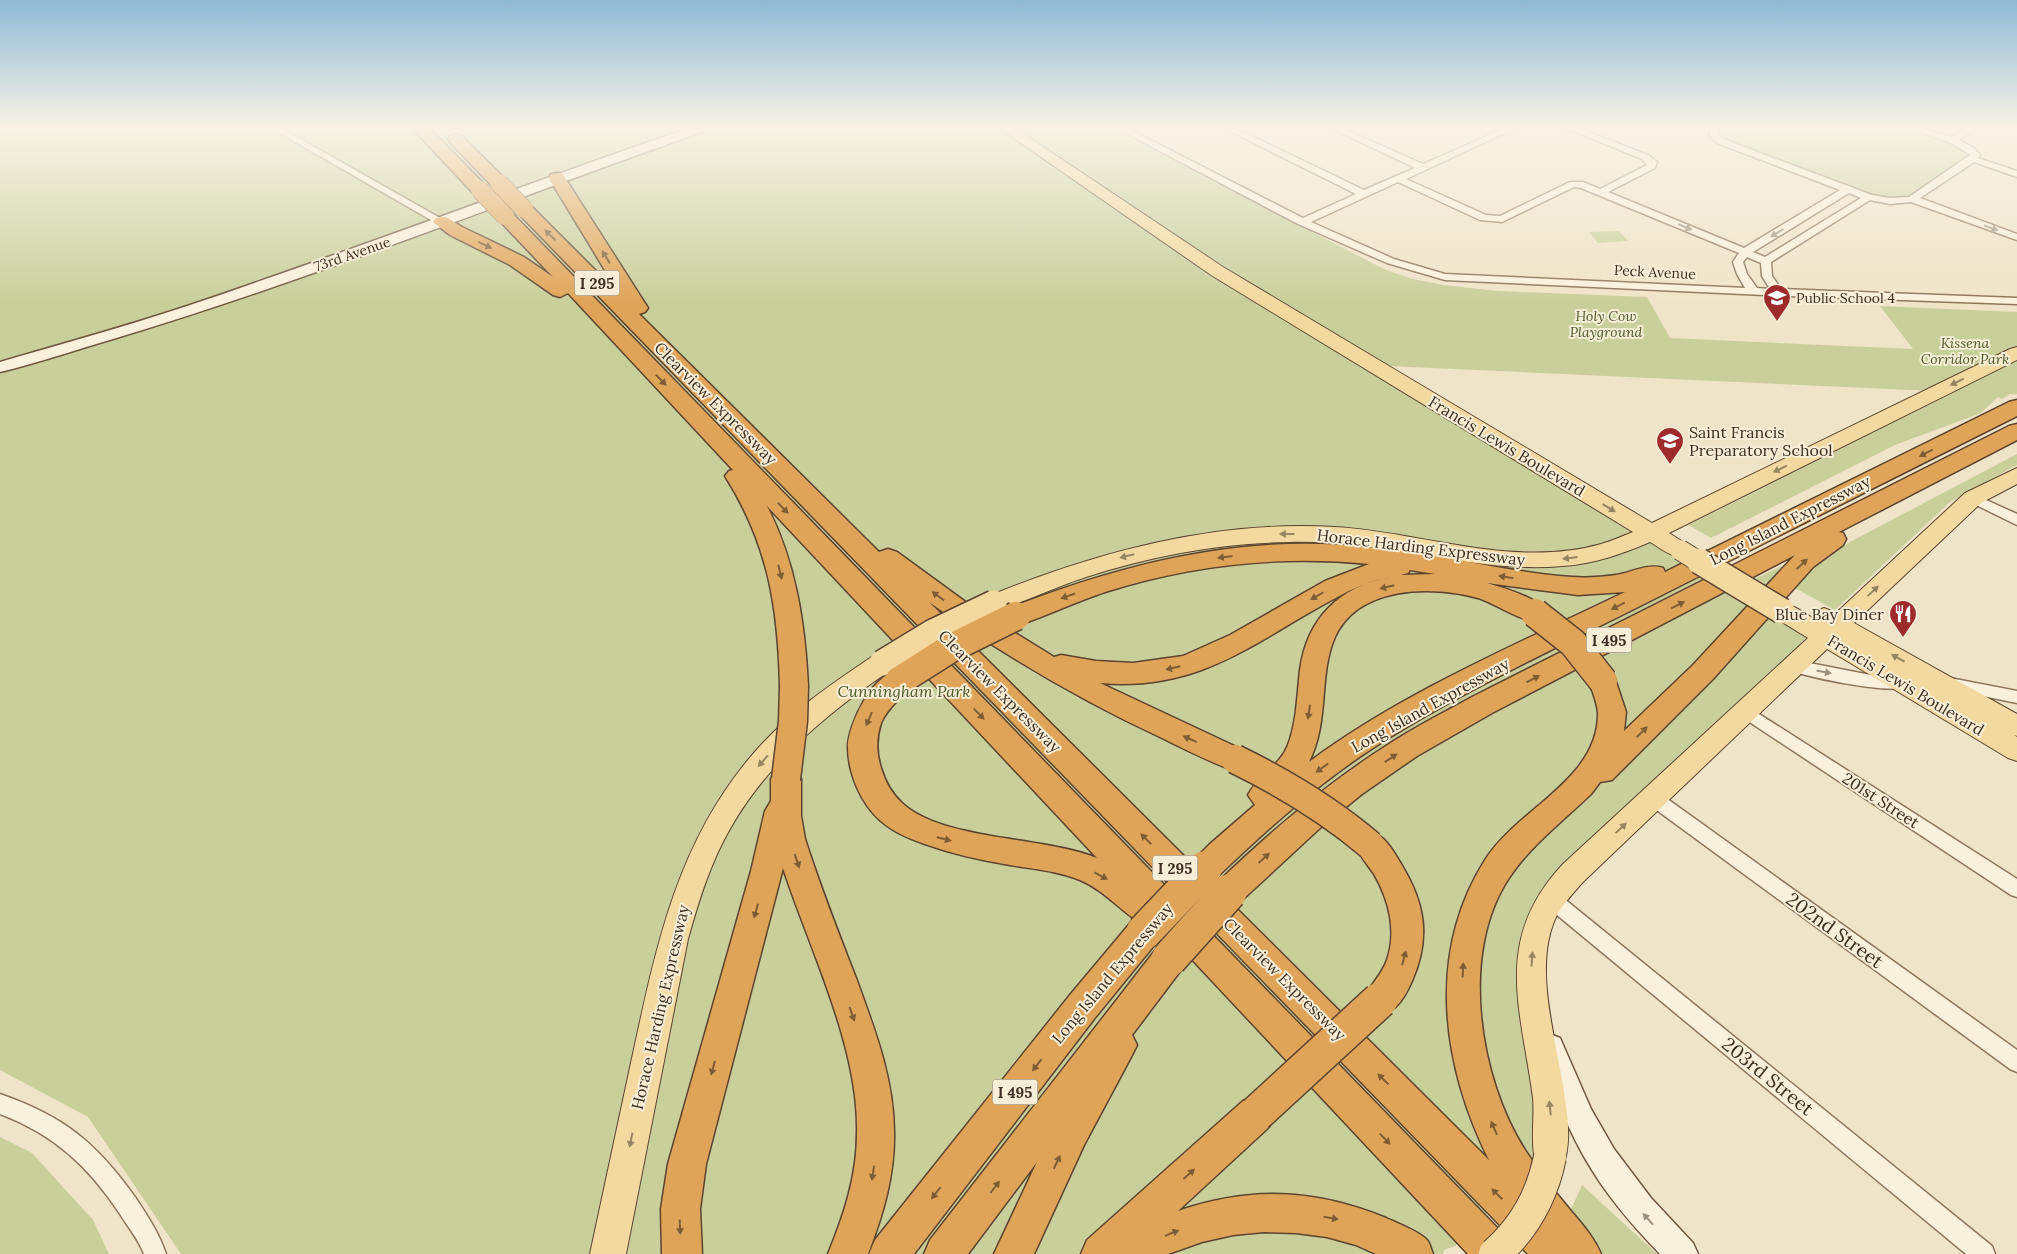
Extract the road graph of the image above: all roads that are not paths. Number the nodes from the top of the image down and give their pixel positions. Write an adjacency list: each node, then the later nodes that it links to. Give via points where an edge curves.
1 (379, 187): 23 (street)
2 (477, 187): 32 (highway, Clearview Expressway / I 295, bridge)
3 (502, 187): 34 (highway, Clearview Expressway / I 295, one-way to 3, bridge)
4 (535, 187): 23 (street, 73rd Avenue)
5 (562, 187): 34 (highway, one-way to 5)
6 (1092, 187): 45 (main road, Francis Lewis Boulevard, one-way to 45, via 1217,271)
7 (1110, 187): 45 (main road, Francis Lewis Boulevard, via 1232,269)
8 (1233, 187): 24 (street, Peck Avenue)
9 (1349, 187): 19 (street)
10 (1381, 187): 19 (street)
11 (1415, 187): 12 (street, via 1493,220 1502,219)
12 (1568, 187)
13 (1587, 187): 18 (street)
14 (1612, 187): 18 (street)
15 (1841, 187): 17 (street)
16 (1931, 187): 21 (street)
17 (1848, 189): 20 (street); 22 (street)
18 (1601, 192): 27 (street, one-way to 27)
19 (1364, 194): 24 (street)
20 (1869, 197): 21 (street, via 1893,201); 25 (street)
21 (1912, 199): 26 (street, one-way to 26)
22 (1805, 215): 25 (street); 27 (street, one-way to 27)
23 (442, 222): 32 (highway, one-way to 32, via 536,274); 35 (street, 73rd Avenue, via 188,311)
24 (1302, 222): 29 (street, Peck Avenue, via 1390,261 1445,277)
25 (1826, 224): 28 (street)
26 (2017, 237)
27 (1745, 252): 28 (street); 29 (street, via 1738,262)
28 (1766, 261): 30 (street, via 1767,276)
29 (1753, 291): 30 (street, Peck Avenue)
30 (1777, 292): 31 (street, Peck Avenue)
31 (2017, 301)
32 (632, 350): 37 (highway, Clearview Expressway / I 295, one-way to 37)
33 (2017, 353): 45 (main road, Horace Harding Expressway, one-way to 45)
34 (670, 356): 41 (highway, Clearview Expressway / I 295)
35 (0, 367)
36 (2017, 407): 43 (highway, Long Island Expressway / I 495, one-way to 43)
37 (689, 409): 57 (highway, one-way to 57, bridge, via 742,482 759,512 780,571 793,646 793,721); 65 (highway, Clearview Expressway / I 295, one-way to 65)
38 (2017, 431): 39 (highway, Long Island Expressway / I 495)
39 (1943, 469): 59 (highway, one-way to 39, via 1596,776 1650,725 1804,562 1832,540); 63 (highway, Long Island Expressway / I 495, one-way to 39, bridge, via 1229,892 1314,814 1426,736)
40 (2017, 476): 42 (main road)
41 (794, 482): 48 (highway, one-way to 41, via 919,582); 79 (highway, Clearview Expressway / I 295, one-way to 41)
42 (1973, 498): 44 (street); 47 (main road, one-way to 42)
43 (1802, 514): 46 (highway, one-way to 46, via 1621,584 1577,587); 60 (highway, Long Island Expressway / I 495, one-way to 60, via 1481,675 1383,728 1290,793)
44 (2017, 520)
45 (1658, 529): 47 (main road, Francis Lewis Boulevard, bridge); 50 (main road, Horace Harding Expressway, one-way to 50, bridge, via 1597,553 1535,560 1335,535 1275,534 1180,545 1126,556 1058,577 994,603 933,632)
46 (1465, 570): 48 (highway, one-way to 48, via 1405,567 1359,575 1216,654 1188,665 1158,671 1105,673 1070,668 1036,657); 50 (highway, one-way to 50, bridge, via 1356,554 1299,552 1190,562 1069,595)
47 (1831, 631): 49 (main road); 51 (main road, Francis Lewis Boulevard, one-way to 47); 52 (main road, Francis Lewis Boulevard)
48 (993, 633): 75 (highway, one-way to 48, bridge, via 1389,991 1406,954 1406,910 1396,881 1370,845 1317,803 1235,759 1108,700)
49 (1794, 666): 52 (street, one-way to 52, via 1886,684); 54 (main road)
50 (890, 672): 65 (highway, one-way to 65, via 882,696 870,715 862,750 870,784 893,813 916,829 944,839 1051,858 1098,874 1133,898); 69 (main road, Horace Harding Expressway, one-way to 69, via 816,710 797,726 762,762 728,807 698,864 671,944)
51 (1941, 682): 53 (street); 55 (main road, Francis Lewis Boulevard)
52 (1902, 683): 56 (main road, Francis Lewis Boulevard)
53 (2017, 697)
54 (1745, 712): 58 (main road); 61 (street, 201st Street)
55 (2017, 726)
56 (2017, 750)
57 (786, 779): 70 (highway, one-way to 70, via 767,870 685,1171 679,1223); 71 (highway, one-way to 71, via 790,839 859,1034 873,1093 876,1135 872,1176 861,1221)
58 (1653, 798): 62 (main road, one-way to 58, via 1573,873); 66 (street, 202nd Street)
59 (1540, 822): 60 (highway, one-way to 60, bridge, via 1590,774 1605,753 1613,720 1610,698 1603,681 1569,637 1535,613 1510,601 1454,584 1399,585 1373,591 1341,610 1327,626 1319,645 1306,729 1296,760 1250,809); 80 (highway, one-way to 59, via 1531,1193 1500,1142 1475,1074 1464,1015 1462,991 1466,945 1479,903 1508,854)
60 (1204, 869): 72 (highway, Long Island Expressway / I 495, one-way to 72, bridge, via 1144,932 1082,1007)
61 (2017, 889)
62 (1551, 899): 64 (main road, one-way to 62, via 1532,951 1542,916); 82 (street, 203rd Street)
63 (1169, 959): 73 (highway, Long Island Expressway / I 495, one-way to 63); 74 (highway, one-way to 63, via 1080,1115)
64 (1533, 1007): 78 (main road, one-way to 64, bridge, via 1511,1239 1532,1210 1550,1157 1549,1098); 81 (street, one-way to 64, via 1635,1205 1602,1158 1568,1091)
65 (1267, 1016): 78 (highway, Clearview Expressway / I 295, one-way to 78)
66 (2017, 1062)
67 (0, 1104): 68 (street, via 46,1123 92,1158 115,1187)
68 (155, 1254)
69 (608, 1254)
70 (682, 1254)
71 (848, 1254)
72 (889, 1254)
73 (944, 1254)
74 (1014, 1254)
75 (1100, 1254)
76 (1128, 1254): 77 (highway, one-way to 77, via 1172,1232 1199,1223 1282,1213 1343,1220 1371,1229)
77 (1413, 1254)
78 (1495, 1254)
79 (1556, 1254)
80 (1581, 1254)
81 (1682, 1254)
82 (1984, 1254)

